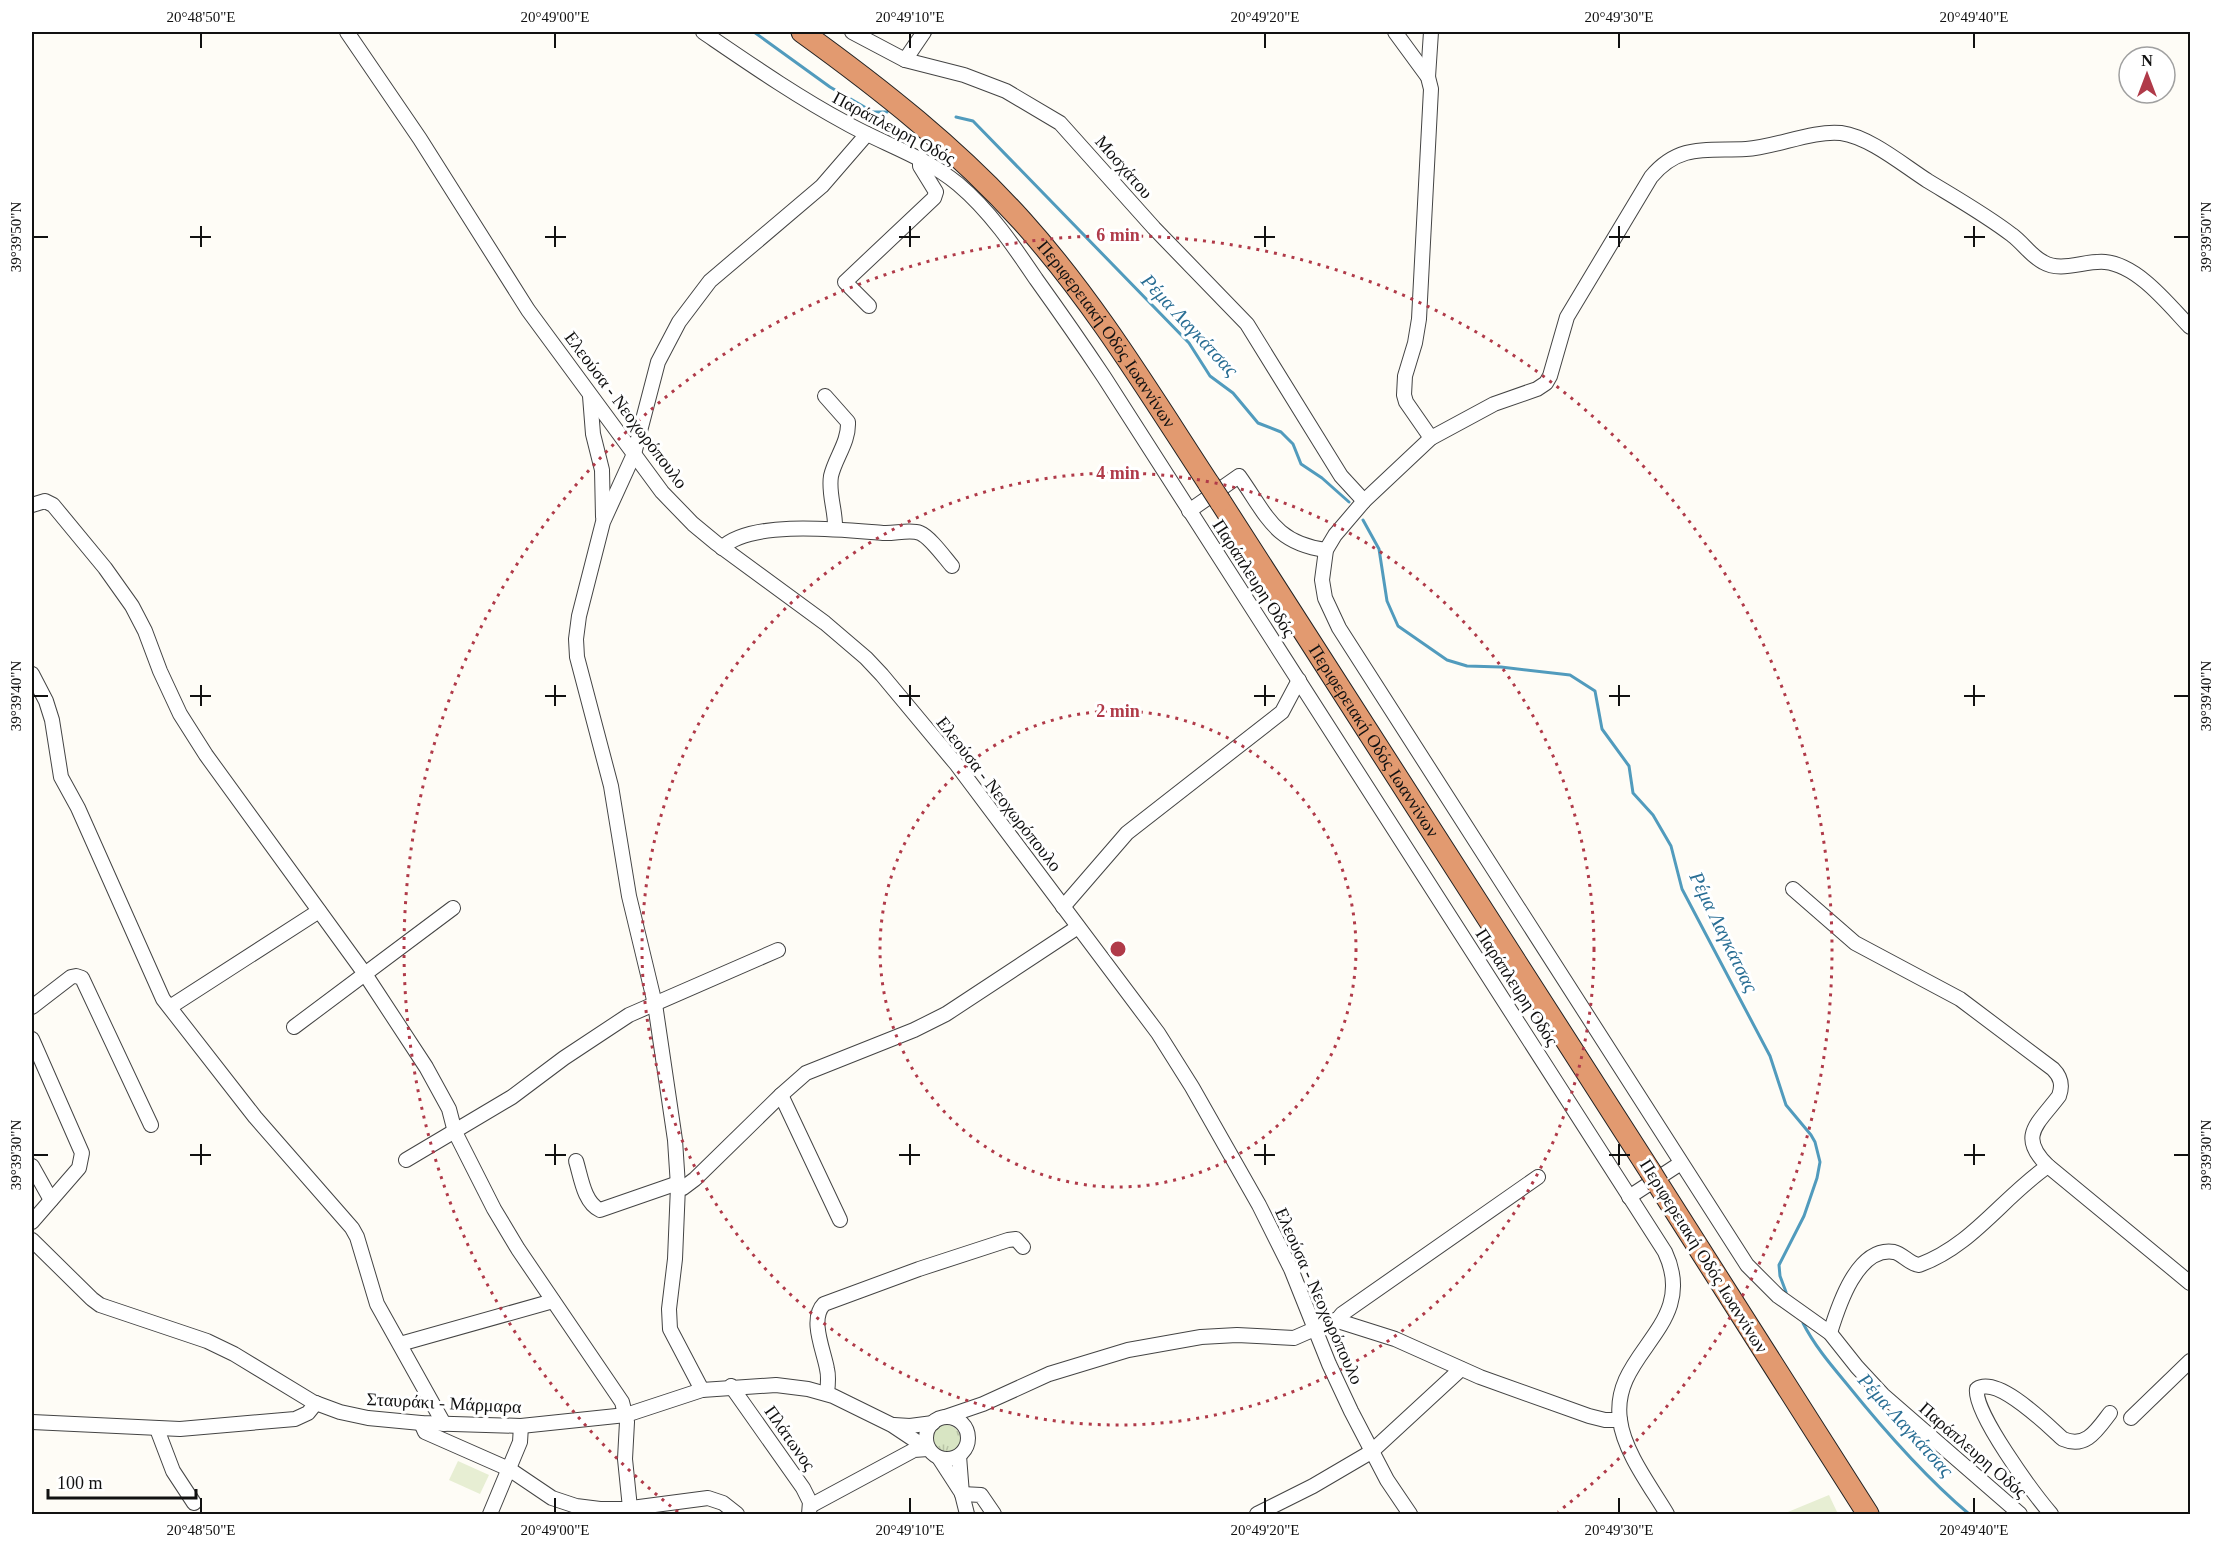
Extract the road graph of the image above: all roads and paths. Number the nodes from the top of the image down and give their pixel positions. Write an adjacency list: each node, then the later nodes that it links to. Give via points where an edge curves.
1 (347, 32): 14 (street, Ελεούσα - Νεοχωρόπουλο, via 420,138 528,309)
2 (704, 32): 10 (street, Παράπλευρη Οδός, via 772,79)
3 (802, 32): 96 (highway, Περιφερειακή Οδός Ιωαννίνων, via 878,88 958,155 1021,220 1096,314 1215,492)
4 (852, 32): 8 (street, Μοσχάτου)
5 (924, 32): 8 (street)
6 (1395, 32): 9 (street)
7 (1431, 32): 9 (street)
8 (905, 60): 18 (street, Μοσχάτου, via 996,86 1052,116 1069,131 1140,214 1247,324 1341,476)
9 (1428, 77): 16 (street, via 1431,96 1420,297 1404,389 1406,402)
10 (867, 134): 11 (street, Παράπλευρη Οδός); 17 (street, via 822,186 710,281 679,322 658,362)
11 (920, 158): 12 (street, via 920,166 936,192 934,198 845,282); 20 (street, Παράπλευρη Οδός, via 966,192 1005,234 1104,377)
12 (869, 306)
13 (2190, 327): 16 (street, Παράπλευρη Οδός, via 2130,270 2104,262 2058,267 2043,263 2003,228 1896,159 1851,136 1830,133 1748,149 1697,150 1669,160 1651,177 1573,304 1546,383 1494,404)
14 (590, 395): 17 (street, Ελεούσα - Νεοχωρόπουλο); 21 (street, via 593,434 602,470)
15 (825, 396): 22 (street, via 848,422 831,479)
16 (1431, 438): 18 (street, Παράπλευρη Οδός)
17 (634, 454): 21 (street); 23 (street, Ελεούσα - Νεοχωρόπουλο, via 676,506)
18 (1364, 501): 24 (street, Παράπλευρη Οδός)
19 (32, 505): 31 (street, via 45,501 53,505 105,568 137,614 180,714)
20 (1189, 511): 24 (street, via 1239,476 1287,538); 27 (street, Παράπλευρη Οδός)
21 (603, 522): 35 (street, via 579,616 577,657 611,786 629,896)
22 (835, 529): 23 (street, via 746,535); 25 (street, via 920,533)
23 (722, 548): 29 (street, Ελεούσα - Νεοχωρόπουλο, via 825,623 882,675 957,765)
24 (1326, 550): 45 (street, Παράπλευρη Οδός, via 1323,589 1339,628)
25 (952, 566)
26 (32, 674): 37 (street, via 49,710 64,783 161,995)
27 (1299, 680): 29 (street, via 1282,712 1127,833); 50 (street, Παράπλευρη Οδός)
28 (1793, 889): 47 (street, via 1855,943 1959,999 2056,1073 2061,1092 2032,1138 2036,1154)
29 (1063, 907): 32 (street, Ελεούσα - Νεοχωρόπουλο)
30 (453, 908): 34 (street)
31 (320, 911): 34 (street); 37 (street)
32 (1078, 927): 40 (street, via 946,1014 806,1074); 59 (street, Ελεούσα - Νεοχωρόπουλο, via 1142,1011 1192,1087 1282,1250)
33 (777, 950): 35 (street)
34 (365, 974): 38 (street); 42 (street, via 426,1067 449,1108)
35 (655, 1004): 42 (street, via 619,1022); 49 (street)
36 (32, 1007): 41 (street, via 71,977 82,978)
37 (170, 1007): 61 (street, via 275,1141 352,1228 374,1296)
38 (294, 1027)
39 (32, 1039): 51 (street, via 81,1151 79,1168)
40 (781, 1095): 49 (street, via 695,1179 683,1188); 52 (street)
41 (151, 1125)
42 (455, 1132): 43 (street); 57 (street, via 494,1209)
43 (405, 1160)
44 (576, 1161): 49 (street, via 589,1201 600,1210)
45 (1681, 1163): 50 (street); 60 (street, Παράπλευρη Οδός, via 1747,1265 1778,1296)
46 (32, 1166): 51 (street)
47 (2048, 1166): 56 (street); 60 (street, via 1952,1249 1919,1265 1893,1252 1871,1259 1849,1283)
48 (1538, 1177): 58 (street)
49 (678, 1186): 65 (street, via 669,1318 673,1338)
50 (1629, 1197): 73 (street, Παράπλευρη Οδός, via 1665,1252 1674,1283 1669,1310 1623,1385)
51 (51, 1200): 53 (street)
52 (840, 1220)
53 (32, 1222)
54 (32, 1240): 67 (street, Σταυράκι - Μάρμαρα, via 100,1305 219,1347)
55 (1023, 1247): 66 (street, via 1016,1239 1008,1240 824,1304 818,1319)
56 (2190, 1283)
57 (553, 1301): 61 (street); 70 (street, via 622,1402)
58 (1337, 1320): 59 (street); 63 (street, via 1420,1349)
59 (1315, 1329): 68 (street, via 1294,1338 1228,1335 1153,1344 1067,1368); 81 (street, Ελεούσα - Νεοχωρόπουλο)
60 (1830, 1333): 97 (street, Παράπλευρη Οδός, via 1883,1395)
61 (400, 1344): 76 (street)
62 (2190, 1361): 71 (street)
63 (1461, 1369): 73 (street, via 1589,1416); 81 (street)
64 (731, 1386): 65 (street, Σταυράκι - Μάρμαρα); 66 (street, Σταυράκι - Μάρμαρα, via 789,1385); 88 (street, Πλάτωνος, via 803,1488)
65 (702, 1390): 70 (street, Σταυράκι - Μάρμαρα)
66 (827, 1393): 77 (street, Σταυράκι - Μάρμαρα)
67 (316, 1403): 75 (street, Σταυράκι - Μάρμαρα, via 360,1417); 79 (street, via 305,1415 289,1420)
68 (983, 1404): 72 (street); 80 (street, via 972,1416)
69 (2110, 1413): 98 (street, via 2089,1438 2070,1443 2002,1390 1990,1386 1977,1389 1977,1401 1991,1426 2025,1482)
70 (626, 1414): 78 (street, Σταυράκι - Μάρμαρα); 87 (street, via 625,1459)
71 (2131, 1418)
72 (939, 1420): 77 (street); 80 (street, via 958,1420); 82 (street, via 926,1435)
73 (1620, 1420): 95 (street, Παράπλευρη Οδός, via 1628,1448)
74 (32, 1422): 79 (street)
75 (421, 1424): 76 (street, Σταυράκι - Μάρμαρα); 84 (street, via 425,1432)
76 (444, 1424): 78 (street, Σταυράκι - Μάρμαρα)
77 (892, 1425): 82 (street, Σταυράκι - Μάρμαρα)
78 (521, 1426): 84 (street, via 520,1442)
79 (157, 1429): 86 (street, via 173,1471)
80 (967, 1431): 83 (street, via 967,1445)
81 (1371, 1452): 93 (street); 94 (street, Ελεούσα - Νεοχωρόπουλο)
82 (934, 1453): 83 (street, via 946,1460); 85 (street); 88 (street, via 914,1450)
83 (959, 1456): 85 (street)
84 (509, 1469): 87 (street, via 563,1502); 89 (street)
85 (962, 1494): 91 (street); 92 (street, via 981,1495)
86 (194, 1503)
87 (635, 1510): 90 (street, via 708,1498)
88 (810, 1510)
89 (491, 1513)
90 (737, 1515)
91 (967, 1515)
92 (994, 1515)
93 (1257, 1515)
94 (1410, 1515)
95 (1667, 1515)
96 (1868, 1515)
97 (2020, 1515)
98 (2051, 1515)

